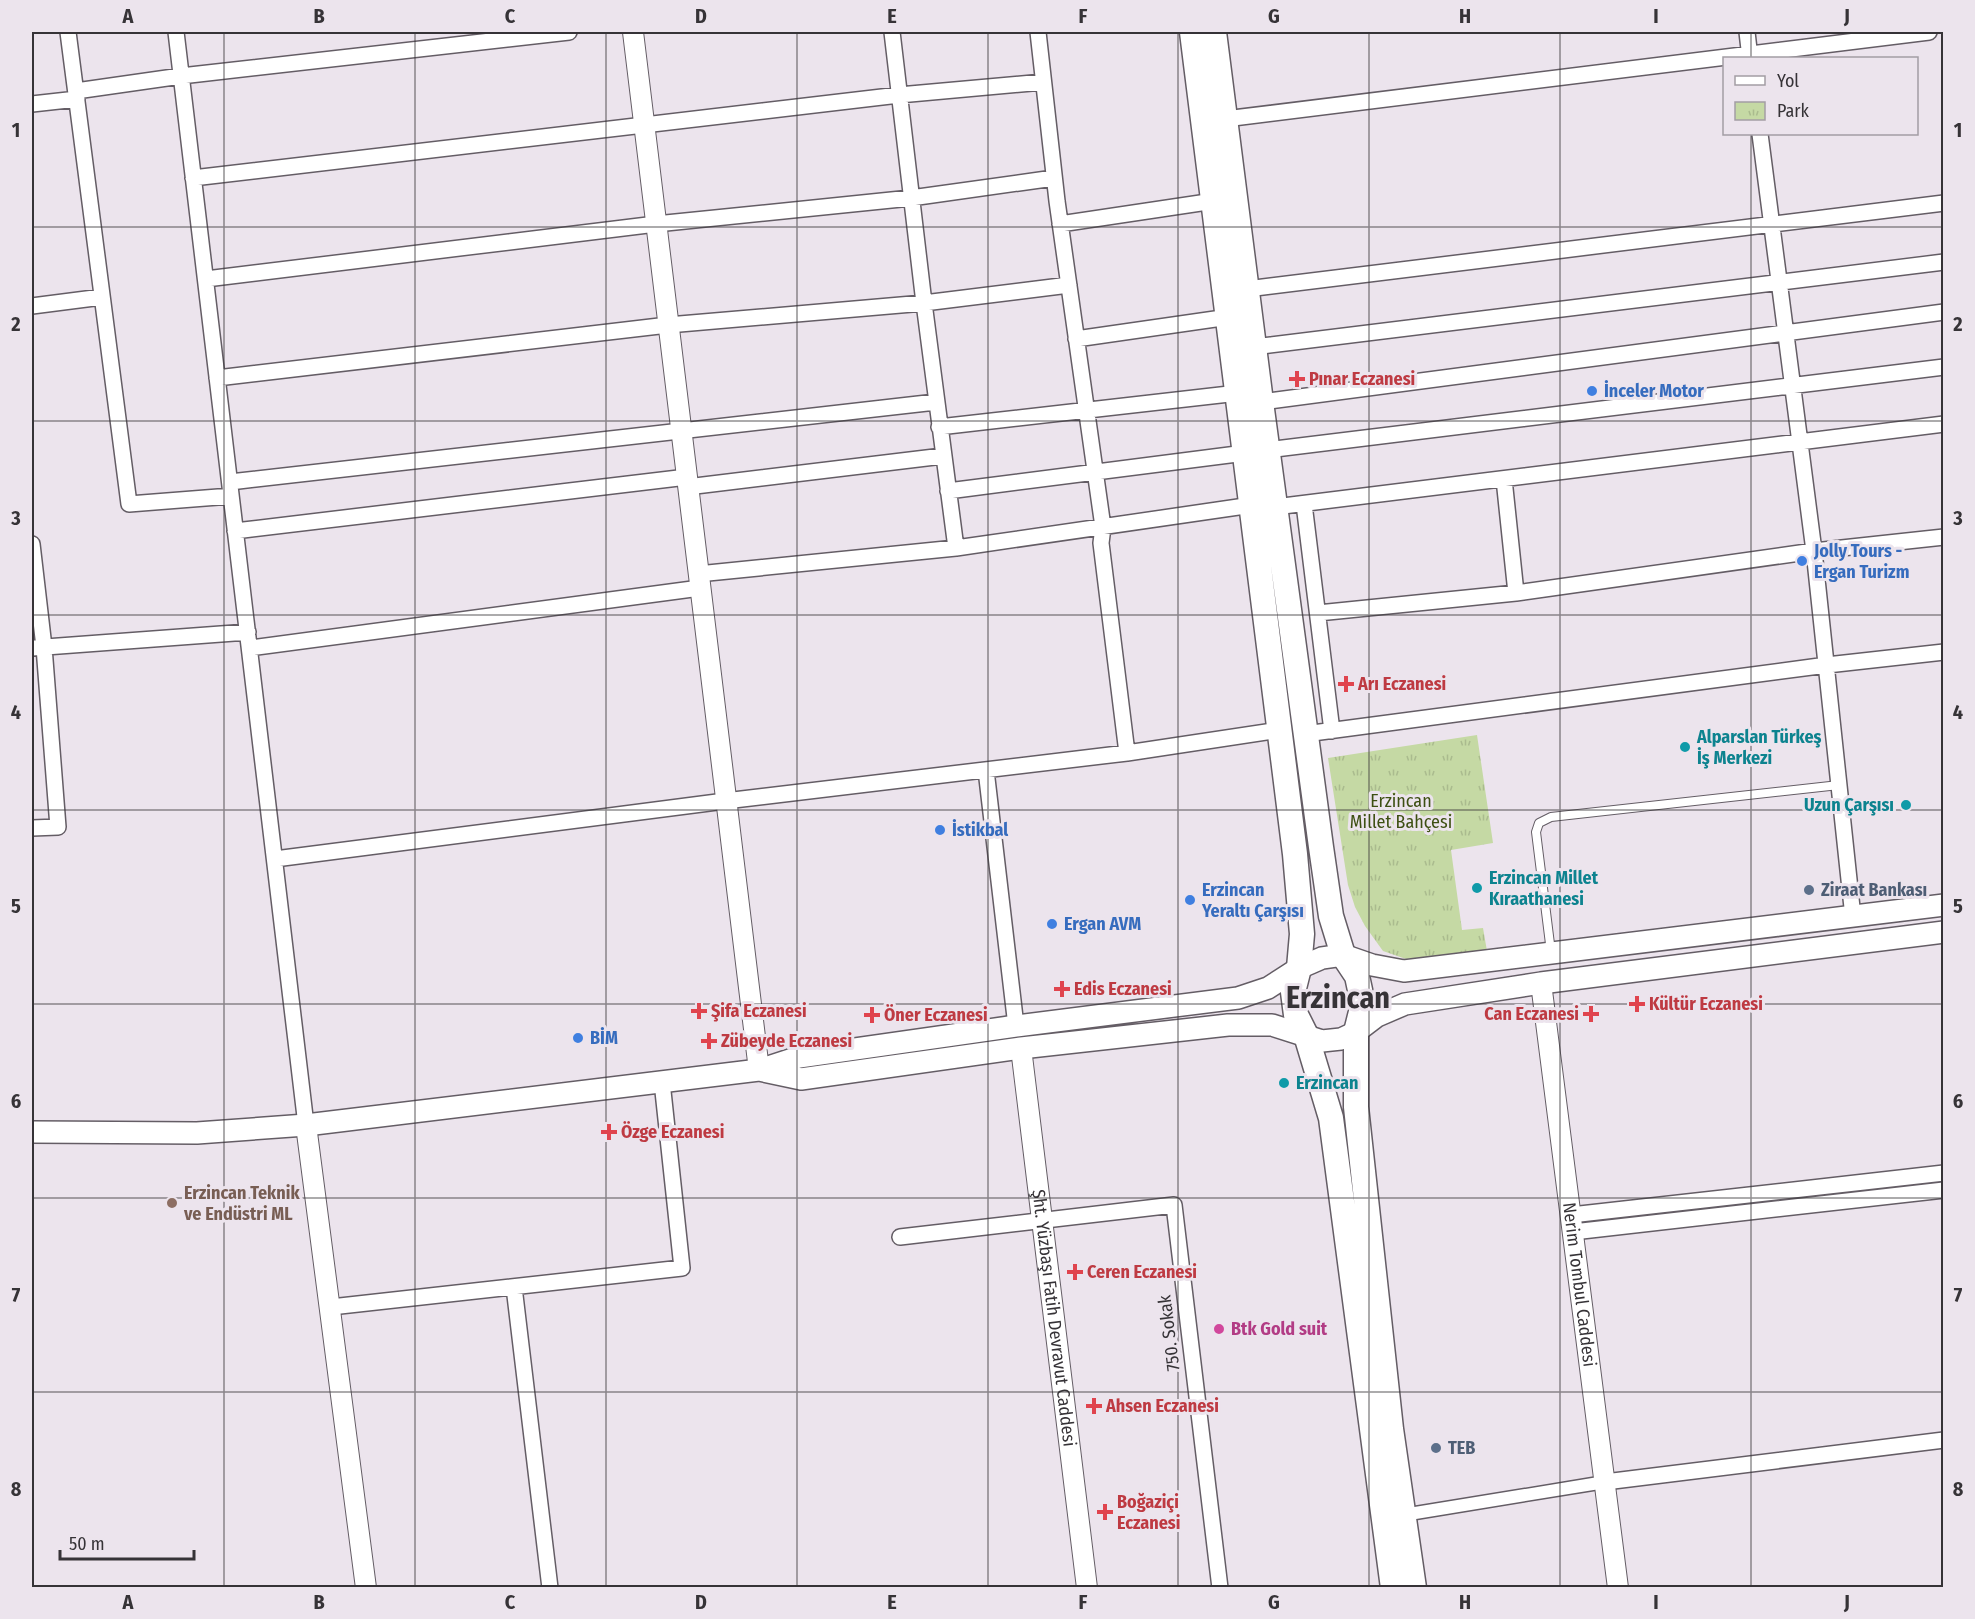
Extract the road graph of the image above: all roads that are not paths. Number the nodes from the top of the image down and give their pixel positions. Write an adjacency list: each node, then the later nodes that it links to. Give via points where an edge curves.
1 (68, 32): 15 (street)
2 (176, 32): 13 (street)
3 (569, 32): 13 (street)
4 (633, 32): 19 (street)
5 (892, 32): 16 (street)
6 (1038, 32): 14 (street)
7 (1192, 32): 24 (main road)
8 (1214, 32): 18 (main road)
9 (1747, 32): 11 (street)
10 (1929, 32): 11 (street)
11 (1750, 57)
12 (1723, 60): 18 (street)
13 (181, 76): 15 (street); 21 (street)
14 (1044, 82): 16 (street); 22 (street)
15 (76, 95): 17 (street); 34 (street)
16 (899, 95): 19 (street); 23 (street)
17 (32, 105)
18 (1225, 118): 33 (main road)
19 (644, 126): 21 (street); 26 (street)
20 (1760, 135): 27 (street)
21 (194, 178): 30 (street)
22 (1054, 178): 23 (street); 28 (street)
23 (911, 198): 26 (street); 35 (street)
24 (1214, 201): 28 (street); 38 (main road)
25 (1944, 203): 27 (street)
26 (656, 224): 30 (street); 39 (street)
27 (1772, 224): 31 (street); 33 (street)
28 (1060, 225): 32 (street)
29 (1944, 262): 31 (street)
30 (206, 279): 44 (street)
31 (1780, 283): 40 (street); 42 (street)
32 (1069, 285): 35 (street); 41 (street)
33 (1247, 289): 42 (main road)
34 (102, 297): 36 (street); 59 (street, via 129,504)
35 (924, 303): 39 (street); 47 (street)
36 (32, 306)
37 (1944, 312): 40 (street)
38 (1229, 317): 41 (street); 46 (main road)
39 (668, 325): 44 (street); 52 (street)
40 (1786, 333): 45 (street); 48 (street)
41 (1076, 339): 49 (street)
42 (1254, 347): 48 (main road)
43 (1944, 367): 45 (street)
44 (217, 378): 59 (street)
45 (1793, 385): 53 (street); 54 (street)
46 (1238, 393): 49 (street); 54 (main road)
47 (936, 402): 51 (street); 52 (street)
48 (1261, 402): 54 (main road)
49 (1086, 411): 51 (street); 56 (street)
50 (1944, 424): 53 (street)
51 (939, 427): 55 (street)
52 (681, 431): 58 (street); 59 (street)
53 (1800, 441): 57 (street); 68 (street)
54 (1256, 452): 56 (street); 62 (main road)
55 (943, 456): 58 (street); 60 (street)
56 (1095, 472): 60 (street); 63 (street)
57 (1503, 478): 61 (street); 70 (street)
58 (687, 482): 64 (street); 69 (street)
59 (230, 489): 64 (street)
60 (948, 491): 67 (street)
61 (1304, 504): 62 (street); 71 (street)
62 (1264, 506): 63 (street); 77 (main road); 79 (main road)
63 (1102, 527): 67 (street); 80 (street)
64 (236, 531): 72 (street)
65 (1944, 537): 68 (street)
66 (32, 544): 73 (street)
67 (956, 548): 69 (street)
68 (1814, 551): 70 (street); 76 (street)
69 (699, 581): 74 (street); 83 (street)
70 (1516, 593): 71 (street)
71 (1318, 613): 78 (street)
72 (248, 632): 73 (street); 74 (street)
73 (38, 648): 84 (street, via 58,827)
74 (250, 648): 85 (street)
75 (1944, 652): 76 (street)
76 (1827, 665): 78 (street); 82 (street)
77 (1279, 730): 80 (street); 91 (main road, via 1302,933)
78 (1332, 730): 79 (street)
79 (1305, 734): 90 (main road, via 1331,916)
80 (1127, 753): 81 (street)
81 (986, 770): 83 (street); 93 (street)
82 (1839, 785): 87 (street); 89 (lane, via 1551,817 1539,823 1536,832)
83 (725, 801): 85 (street); 97 (street)
84 (32, 828)
85 (275, 859): 99 (street)
86 (1944, 905): 87 (main road)
87 (1853, 917): 89 (main road)
88 (1944, 932): 92 (main road)
89 (1551, 954): 90 (main road, via 1404,971)
90 (1343, 955): 91 (main road, via 1322,958); 94 (main road, via 1357,976 1363,1004)
91 (1299, 968): 93 (main road, via 1269,988 1238,998); 95 (main road, via 1293,992 1296,1015)
92 (1541, 983): 94 (main road, via 1405,1004 1377,1016); 104 (street, Nerim Tombul Caddesi)
93 (1016, 1026): 97 (main road, via 799,1057)
94 (1356, 1032): 95 (main road, via 1322,1041); 110 (main road, via 1356,1107)
95 (1306, 1035): 96 (main road, via 1272,1025 1228,1025); 115 (main road, via 1330,1118)
96 (1021, 1048): 97 (main road, via 801,1079); 103 (street, Şht. Yüzbaşı Fatih Devravut Caddesi)
97 (759, 1070): 98 (main road)
98 (662, 1082): 99 (main road); 106 (street, via 682,1268)
99 (306, 1125): 100 (main road, via 196,1133); 107 (street)
100 (32, 1132)
101 (1944, 1173): 104 (street)
102 (1944, 1190): 104 (street)
103 (1042, 1220): 105 (street); 113 (street, Şht. Yüzbaşı Fatih Devravut Caddesi); 114 (street, 750. Sokak, via 1174,1205)
104 (1572, 1223): 109 (street, Nerim Tombul Caddesi)
105 (900, 1237)
106 (514, 1287): 107 (street); 112 (street)
107 (331, 1307): 111 (street)
108 (1944, 1440): 109 (street)
109 (1605, 1482): 110 (street); 117 (street, Nerim Tombul Caddesi)
110 (1404, 1515): 116 (main road)
111 (366, 1587)
112 (550, 1587)
113 (1087, 1587)
114 (1220, 1587)
115 (1393, 1587)
116 (1414, 1587)
117 (1618, 1587)

